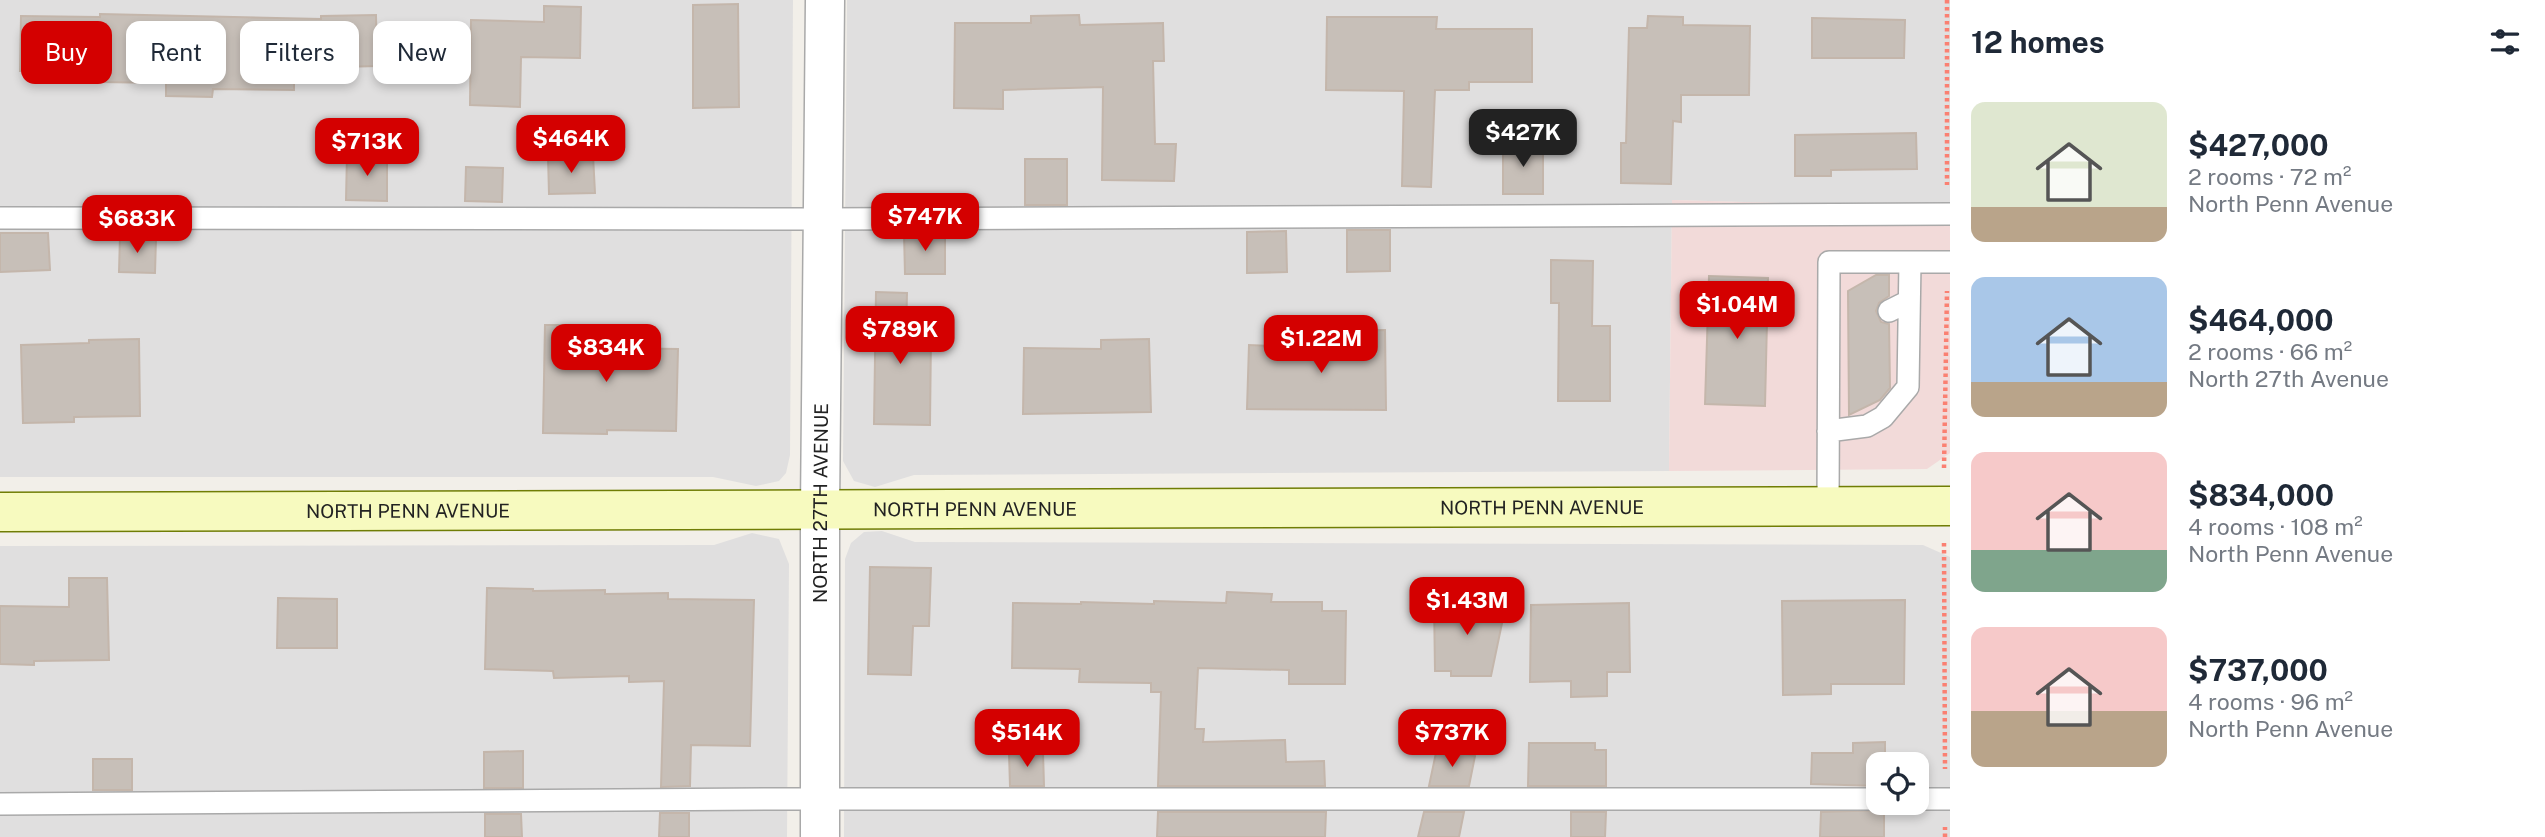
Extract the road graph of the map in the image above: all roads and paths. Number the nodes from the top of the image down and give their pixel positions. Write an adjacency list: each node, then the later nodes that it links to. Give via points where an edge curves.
1 (825, 0): 4 (street, NORTH 27TH AVENUE)
2 (1950, 214): 4 (lane)
3 (0, 218): 4 (lane)
4 (824, 219): 16 (street, NORTH 27TH AVENUE)
5 (1910, 262): 6 (lane); 7 (lane); 10 (lane, via 1829,262)
6 (1950, 262)
7 (1909, 301): 8 (lane); 13 (lane, via 1899,357 1908,387 1883,417 1867,426)
8 (1889, 311)
9 (1848, 326): 10 (lane)
10 (1828, 335): 12 (lane)
11 (1848, 376): 12 (lane)
12 (1828, 384): 13 (lane)
13 (1828, 431): 14 (lane)
14 (1828, 506): 15 (main road, NORTH PENN AVENUE); 16 (main road, NORTH PENN AVENUE)
15 (1950, 506)
16 (820, 509): 17 (main road, NORTH PENN AVENUE); 19 (street, NORTH 27TH AVENUE)
17 (0, 512)
18 (1944, 552): 22 (path)
19 (820, 799): 20 (lane); 23 (lane); 24 (street, NORTH 27TH AVENUE)
20 (1866, 799)
21 (1929, 799): 22 (lane)
22 (1947, 799): 25 (path)
23 (0, 804)
24 (820, 837)
25 (1945, 837)

